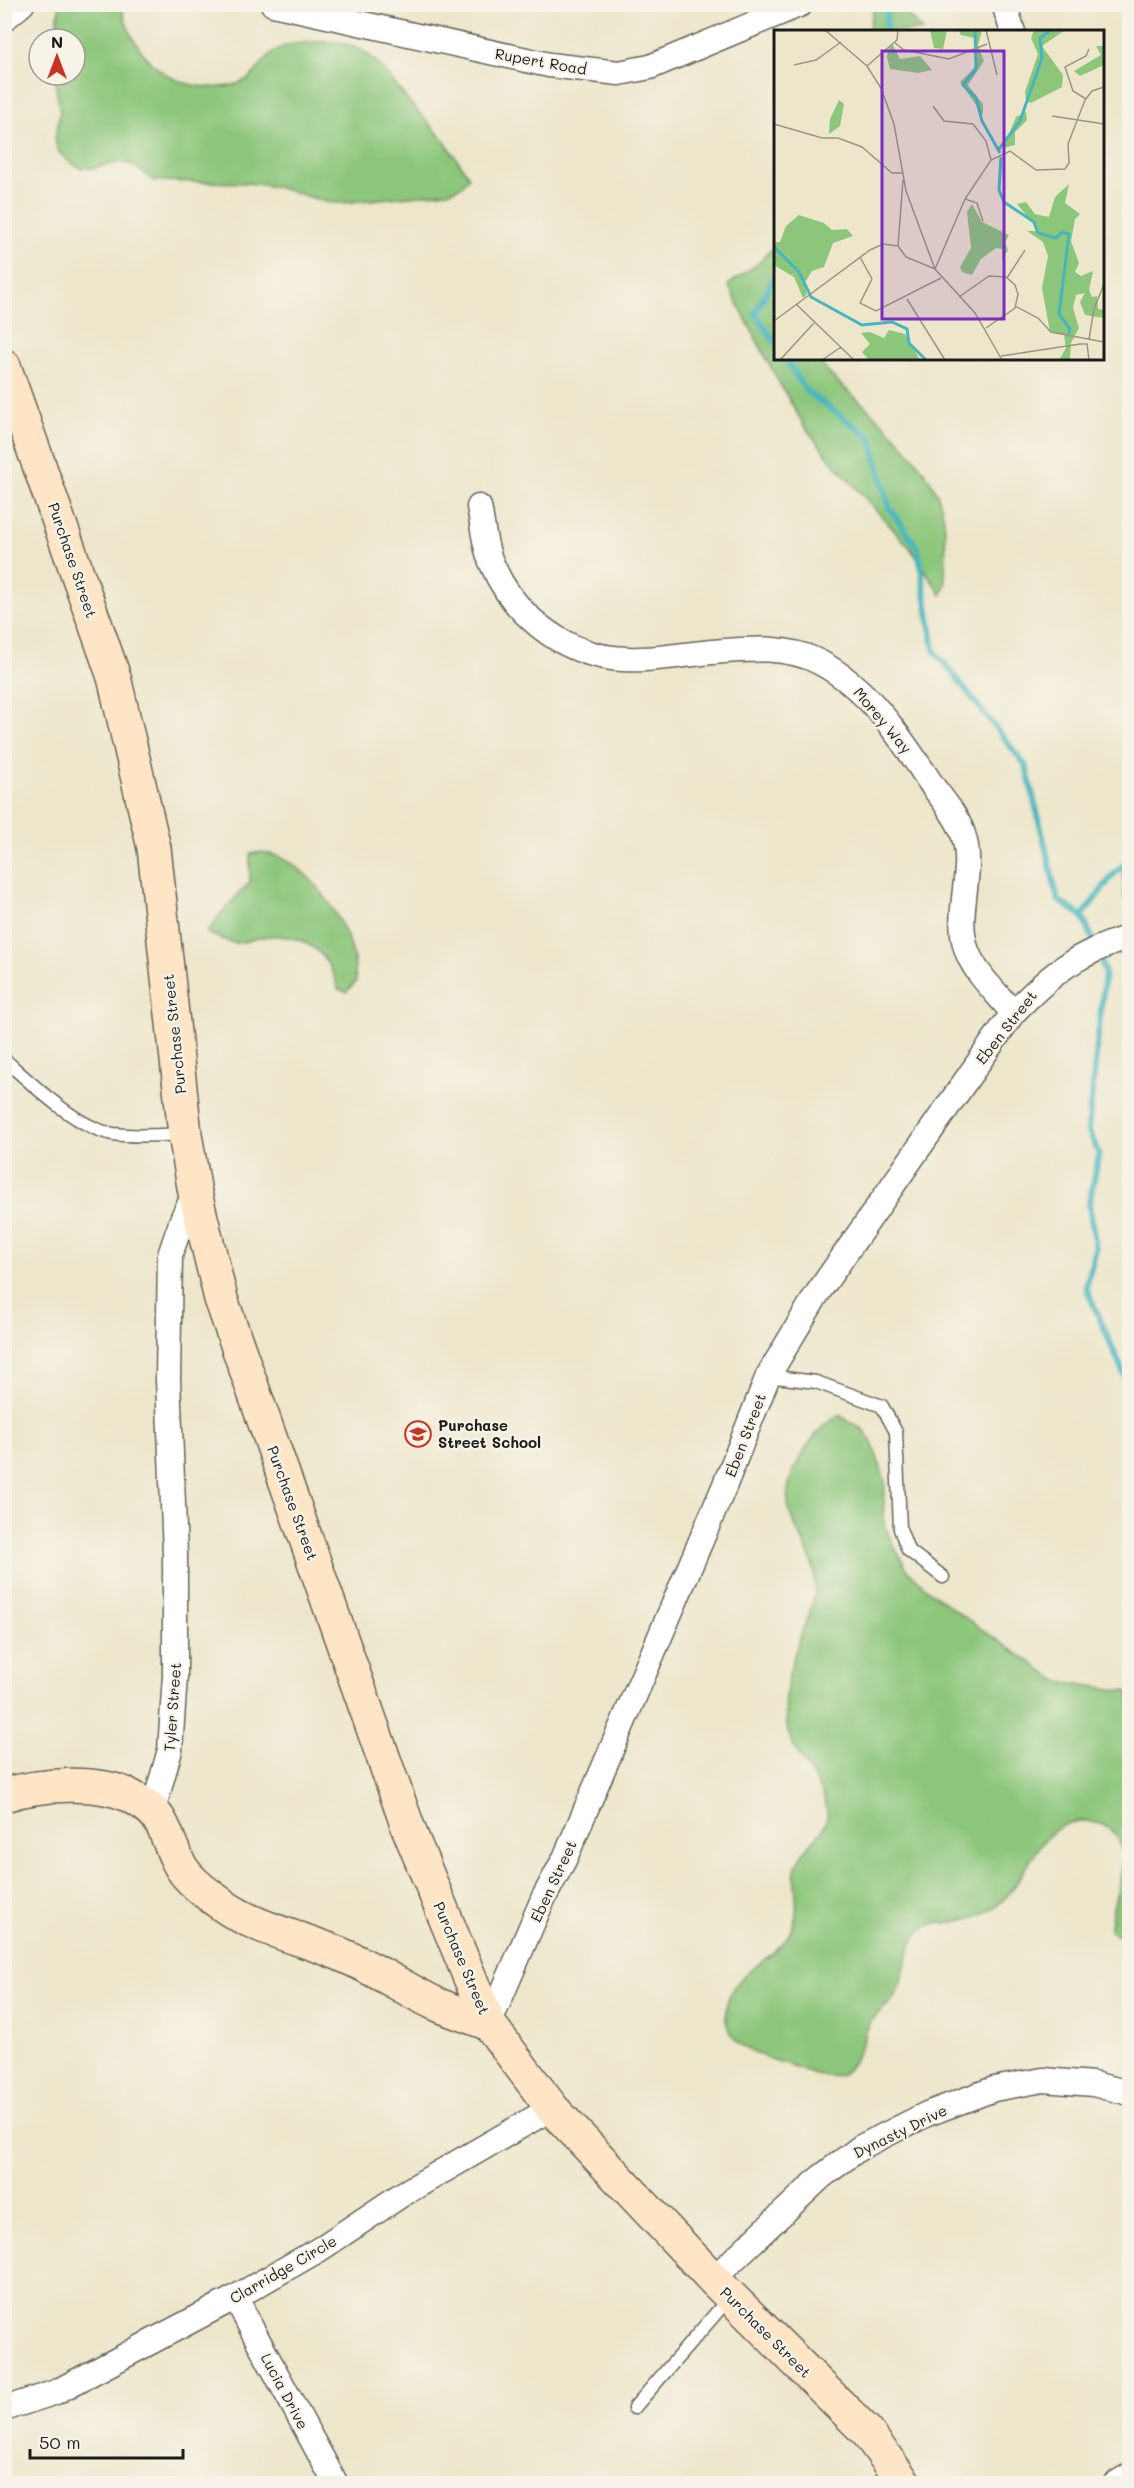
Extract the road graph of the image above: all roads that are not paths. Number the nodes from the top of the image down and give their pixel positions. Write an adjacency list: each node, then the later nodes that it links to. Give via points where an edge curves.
1 (22, 4): 5 (street)
2 (273, 4): 3 (street, Rupert Road, via 549,65 619,73 650,67)
3 (801, 4)
4 (1004, 4): 6 (street)
5 (4, 19)
6 (1012, 30)
7 (4, 366): 12 (main road, Purchase Street, via 120,700 154,848)
8 (479, 507): 10 (street, Morey Way, via 491,562 502,585 523,613 546,632 580,650 642,658 751,649 787,651 817,661 851,681 896,731 963,834 967,860 963,929 967,951 977,970)
9 (1121, 940): 10 (street, Eben Street, via 1082,955 1037,987)
10 (1013, 1013): 14 (street, Eben Street, via 817,1294)
11 (4, 1059): 12 (lane, via 55,1103 94,1128 133,1136)
12 (185, 1134): 13 (main road, Purchase Street)
13 (195, 1193): 17 (street, Tyler Street, via 170,1255 168,1379 176,1676 170,1750); 18 (main road, Purchase Street, via 221,1299 409,1830)
14 (768, 1376): 15 (lane, via 816,1382 882,1406 896,1432 900,1529 908,1550); 18 (street, Eben Street, via 565,1858)
15 (943, 1577)
16 (4, 1795): 17 (main road, via 80,1786 128,1795)
17 (153, 1810): 18 (main road, via 182,1869 226,1908 342,1955 434,2003)
18 (489, 2024): 20 (main road, Purchase Street)
19 (1130, 2093): 21 (street, Dynasty Drive, via 1093,2084 1043,2080 994,2089 927,2114 861,2147 821,2177)
20 (552, 2108): 21 (main road, Purchase Street); 22 (street, Clarridge Circle)
21 (722, 2287): 23 (lane); 27 (main road, Purchase Street, via 867,2432)
22 (236, 2297): 24 (street, Clarridge Circle, via 56,2392); 26 (street, Lucia Drive)
23 (634, 2408)
24 (4, 2409)
25 (1130, 2475): 28 (street)
26 (336, 2484)
27 (905, 2484)
28 (1115, 2484)

